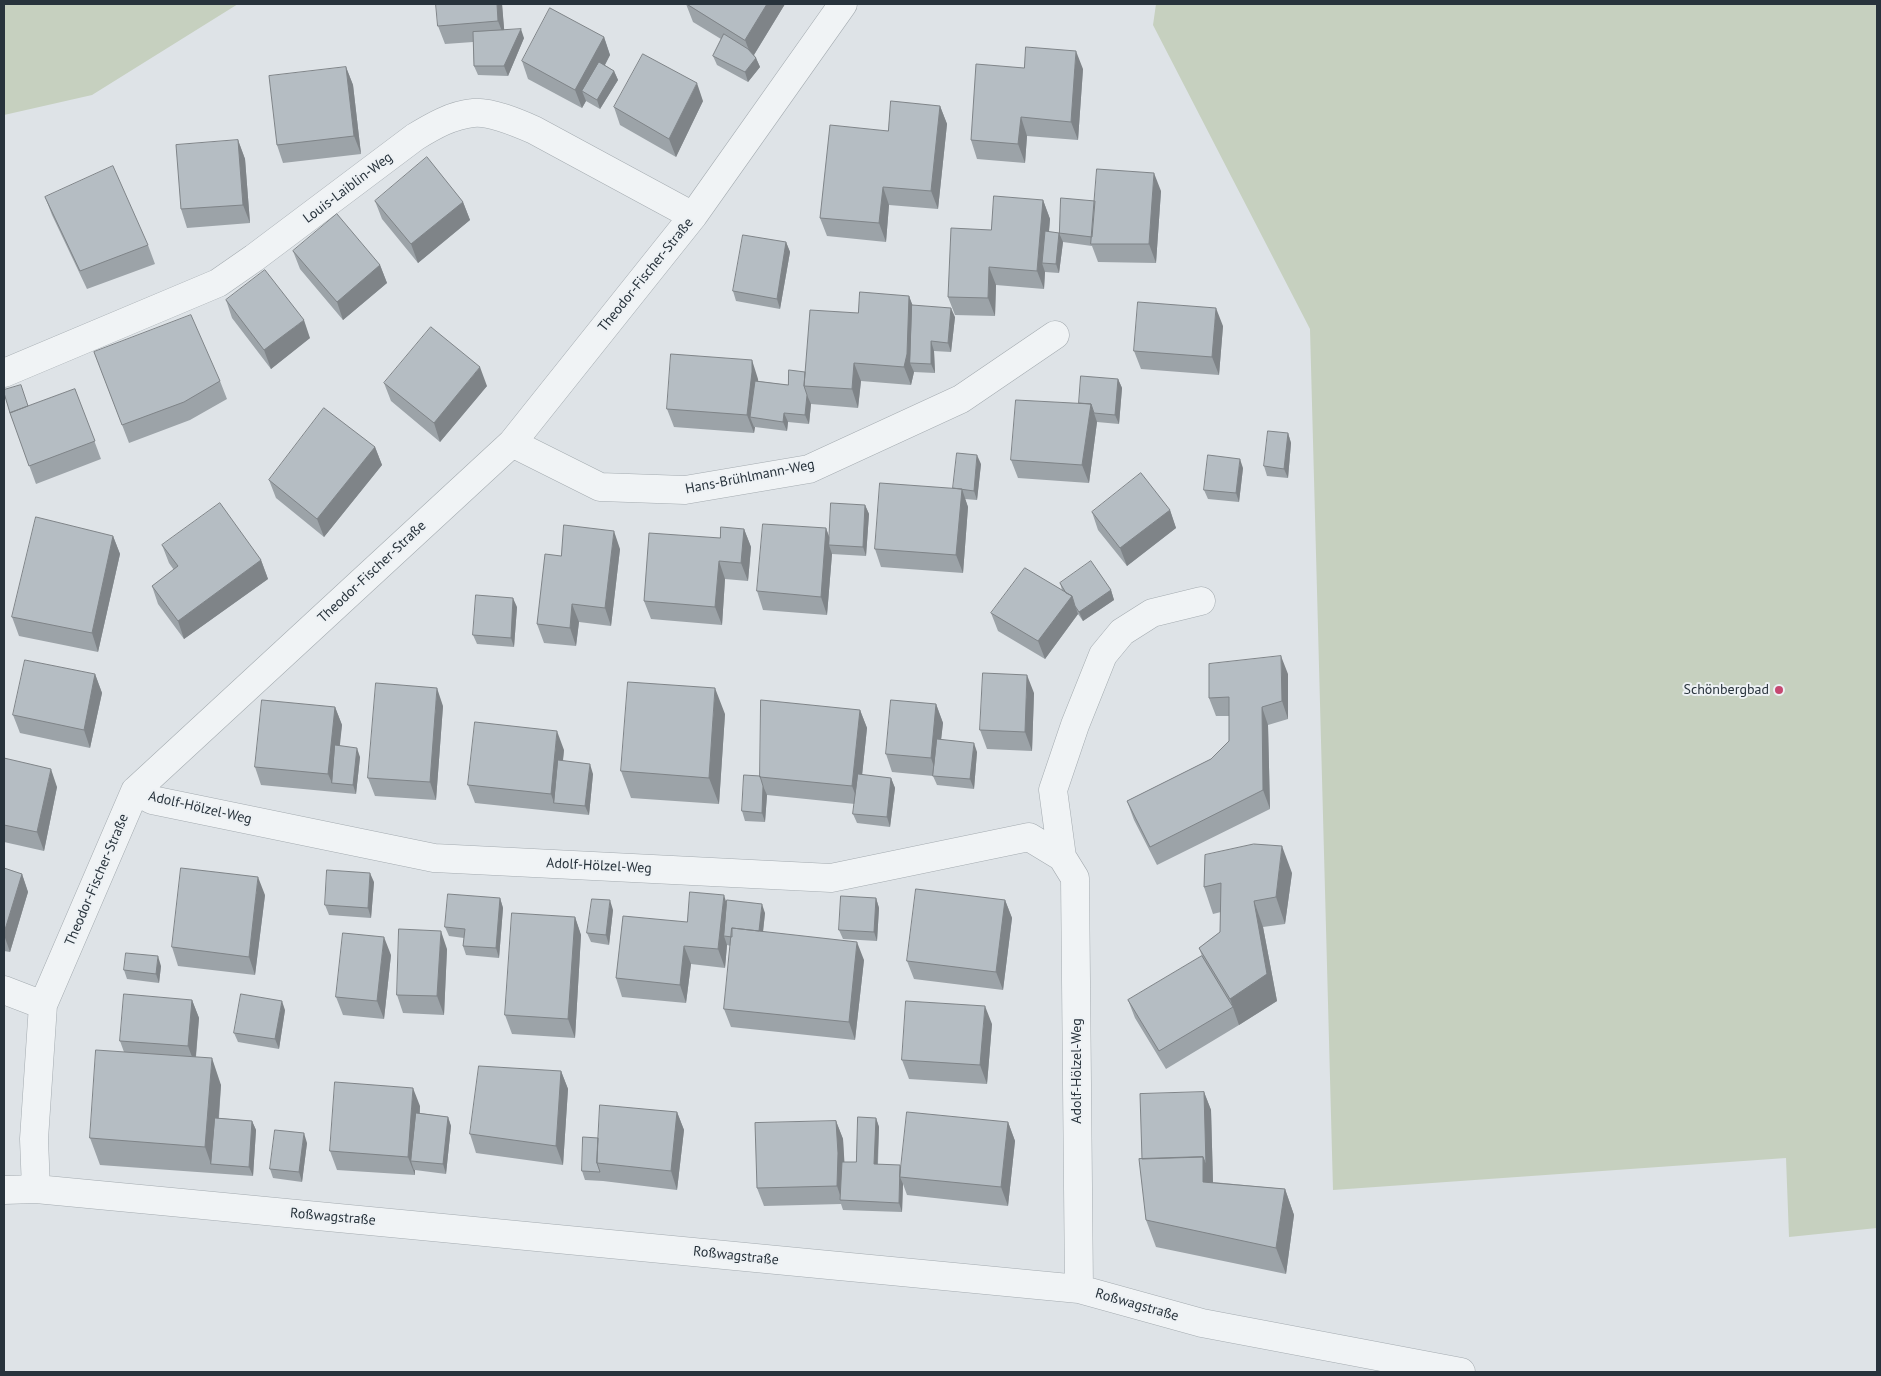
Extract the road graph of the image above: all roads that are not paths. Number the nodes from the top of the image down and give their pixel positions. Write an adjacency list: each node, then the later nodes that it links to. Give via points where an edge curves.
1 (843, 4): 2 (street, Theodor-Fischer-Straße)
2 (693, 216): 4 (street, Louis-Laiblin-Weg, via 534,130 507,118 474,112 443,121 415,137 218,283); 5 (street, Theodor-Fischer-Straße)
3 (1055, 335): 5 (street, Hans-Brühlmann-Weg, via 961,400 809,468 685,490 600,488)
4 (4, 373)
5 (512, 443): 7 (street, Theodor-Fischer-Straße)
6 (1201, 601): 8 (street, Adolf-Hölzel-Weg, via 1152,613 1122,632 1104,655 1053,790)
7 (135, 791): 8 (street, Adolf-Hölzel-Weg, via 152,800 434,858 830,878 1029,837); 10 (street, Theodor-Fischer-Straße)
8 (1062, 857): 13 (street, Adolf-Hölzel-Weg, via 1075,878)
9 (4, 990): 10 (street)
10 (44, 1005): 11 (street, Theodor-Fischer-Straße, via 34,1139)
11 (36, 1189): 12 (street, Roßwagstraße); 13 (street, Roßwagstraße)
12 (4, 1190)
13 (1078, 1289): 14 (street, Roßwagstraße, via 1202,1323)
14 (1461, 1372)

